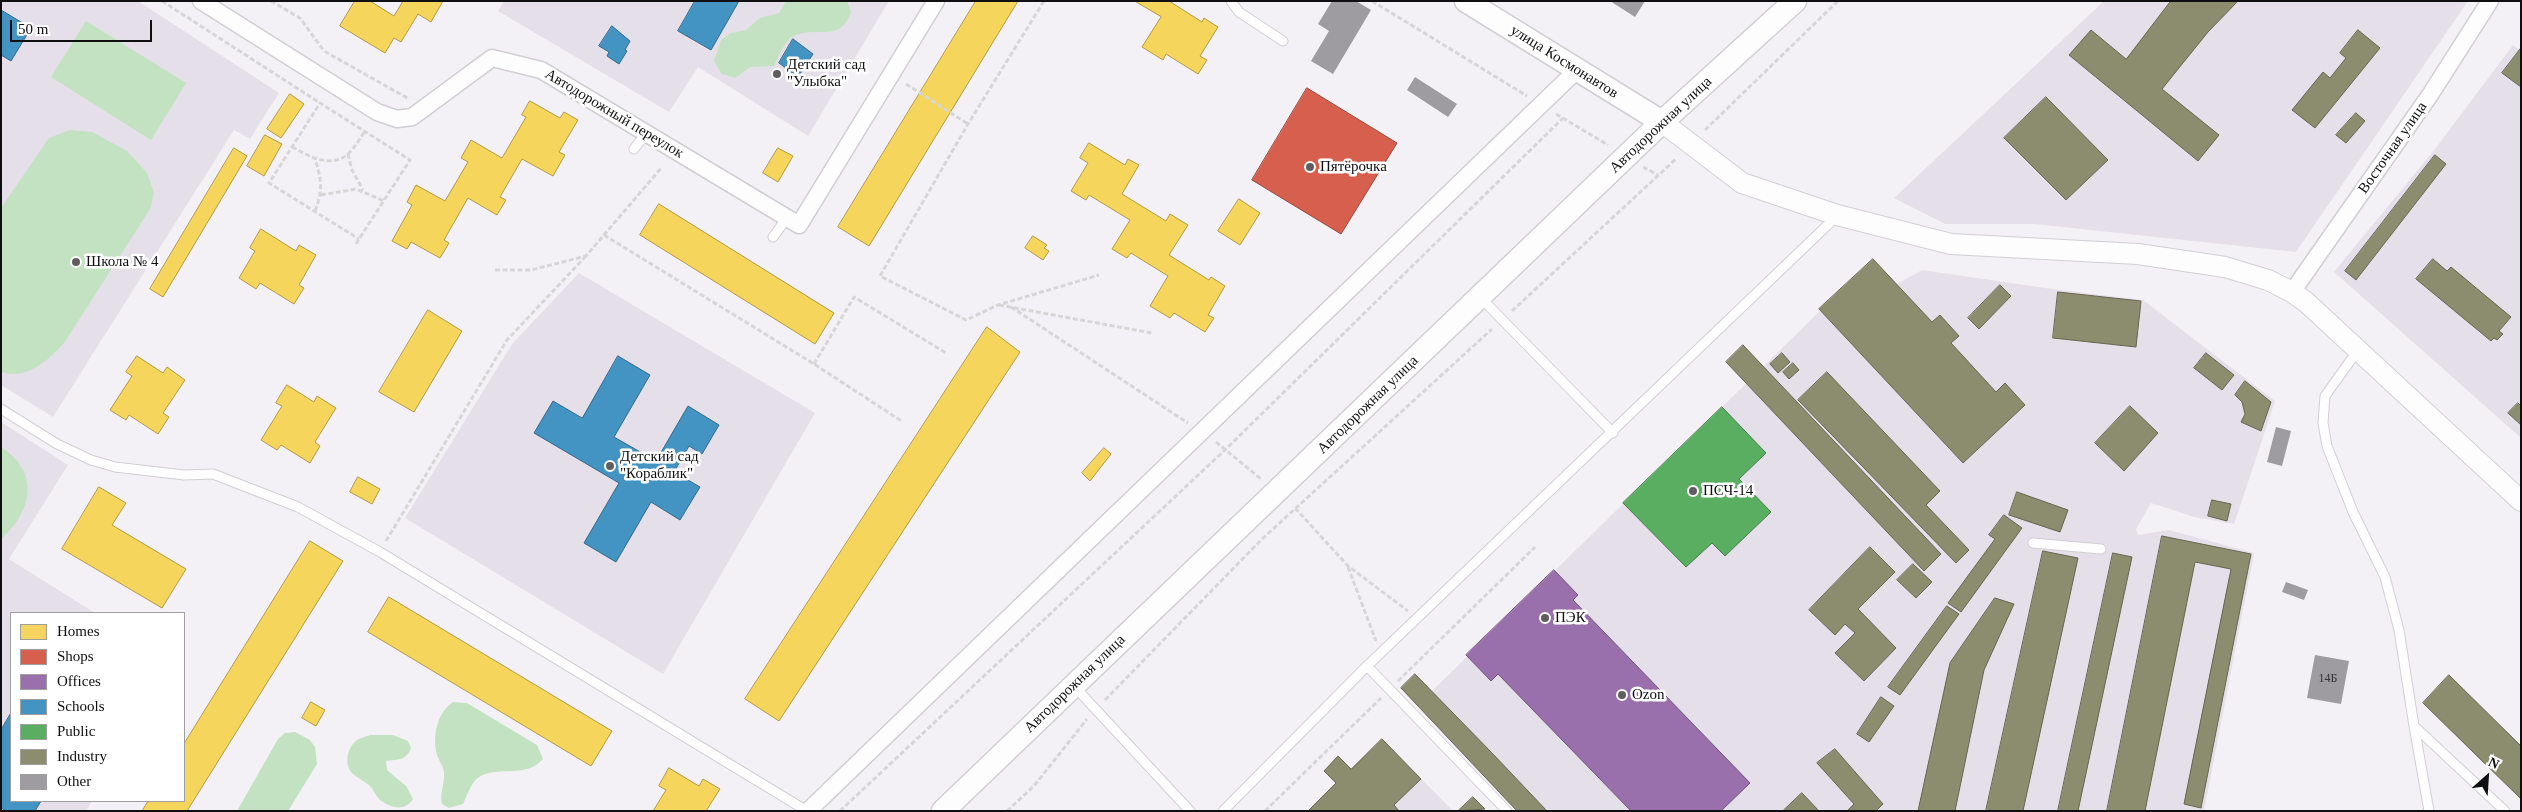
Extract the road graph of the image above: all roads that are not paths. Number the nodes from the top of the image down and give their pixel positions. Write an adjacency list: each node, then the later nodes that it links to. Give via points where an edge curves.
1 (202, 1): 10 (street, Автодорожный переулок, via 377,112 397,119 412,118 492,58 541,70)
2 (936, 1): 13 (street, via 799,225)
3 (1232, 1): 7 (lane, via 1239,12)
4 (1466, 1): 8 (main road, улица Космонавтов)
5 (1795, 1): 9 (main road, Автодорожная улица)
6 (2490, 1): 15 (street, Восточная улица, via 2430,95)
7 (1283, 41)
8 (1577, 70): 9 (main road, улица Космонавтов); 26 (street)
9 (1662, 122): 12 (street, via 1742,183); 16 (main road, Автодорожная улица)
10 (646, 133): 11 (lane); 13 (street, Автодорожный переулок)
11 (634, 150)
12 (1837, 216): 15 (street, via 1951,244 2138,254 2225,267 2268,280); 19 (lane)
13 (787, 218): 14 (lane)
14 (773, 236)
15 (2292, 292): 17 (street)
16 (1480, 297): 19 (lane); 24 (main road, Автодорожная улица)
17 (2358, 350): 20 (street); 25 (lane, via 2325,396 2323,423 2327,446 2353,512 2384,577 2399,630)
18 (1, 409): 26 (lane, via 57,444 90,460 115,467 184,475 213,474 298,507 380,552)
19 (1613, 432): 23 (lane)
20 (2521, 501)
21 (2033, 543): 22 (lane)
22 (2101, 549)
23 (1367, 666): 29 (lane); 30 (lane)
24 (1073, 686): 27 (main road, Автодорожная улица); 28 (lane)
25 (2414, 726): 31 (lane); 32 (lane)
26 (808, 811)
27 (943, 811)
28 (1190, 811)
29 (1223, 811)
30 (1507, 811)
31 (2429, 811)
32 (2505, 811)

